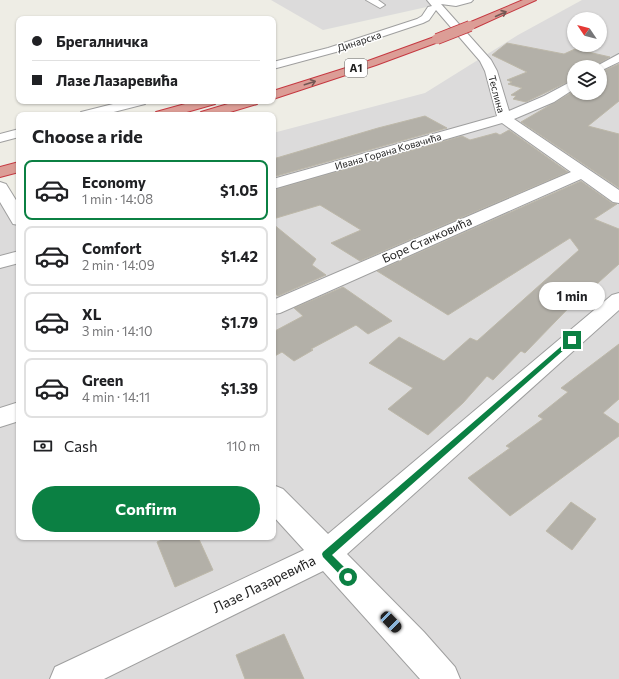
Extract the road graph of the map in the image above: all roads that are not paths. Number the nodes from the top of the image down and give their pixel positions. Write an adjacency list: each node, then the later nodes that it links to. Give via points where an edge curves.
1 (371, 0): 6 (street)
2 (468, 0): 5 (street)
3 (506, 0): 7 (highway)
4 (531, 0): 9 (highway, A1, one-way to 4, bridge, via 470,26)
5 (434, 2): 13 (street, Динарска, via 426,18 420,21); 22 (street, Теслина, via 479,51 489,66)
6 (380, 5)
7 (493, 6)
8 (460, 19): 9 (highway, A1)
9 (437, 31): 10 (highway, A1); 15 (highway, A1, one-way to 9, via 372,63)
10 (390, 45)
11 (619, 56): 12 (street)
12 (607, 64)
13 (276, 65)
14 (567, 88): 22 (street, Ивана Горана Ковачића, via 549,99)
15 (276, 94)
16 (128, 104): 19 (street)
17 (200, 104): 20 (highway)
18 (242, 104): 21 (highway)
19 (98, 112)
20 (172, 112)
21 (216, 112)
22 (504, 118): 27 (street, Теслина); 28 (street, Ивана Горана Ковачића)
23 (16, 134): 24 (street)
24 (0, 138)
25 (13, 158): 26 (highway)
26 (0, 172)
27 (581, 173): 30 (street, Теслина); 35 (street, Боре Станковића)
28 (276, 183)
29 (0, 187): 31 (street)
30 (619, 198)
31 (16, 215)
32 (16, 258): 33 (street)
33 (0, 262)
34 (619, 299): 39 (street, Лазе Лазаревића)
35 (276, 307)
36 (16, 412): 37 (street)
37 (0, 418)
38 (276, 500): 39 (street)
39 (326, 554): 40 (street, Лазе Лазаревића); 41 (street)
40 (67, 679)
41 (443, 679)

